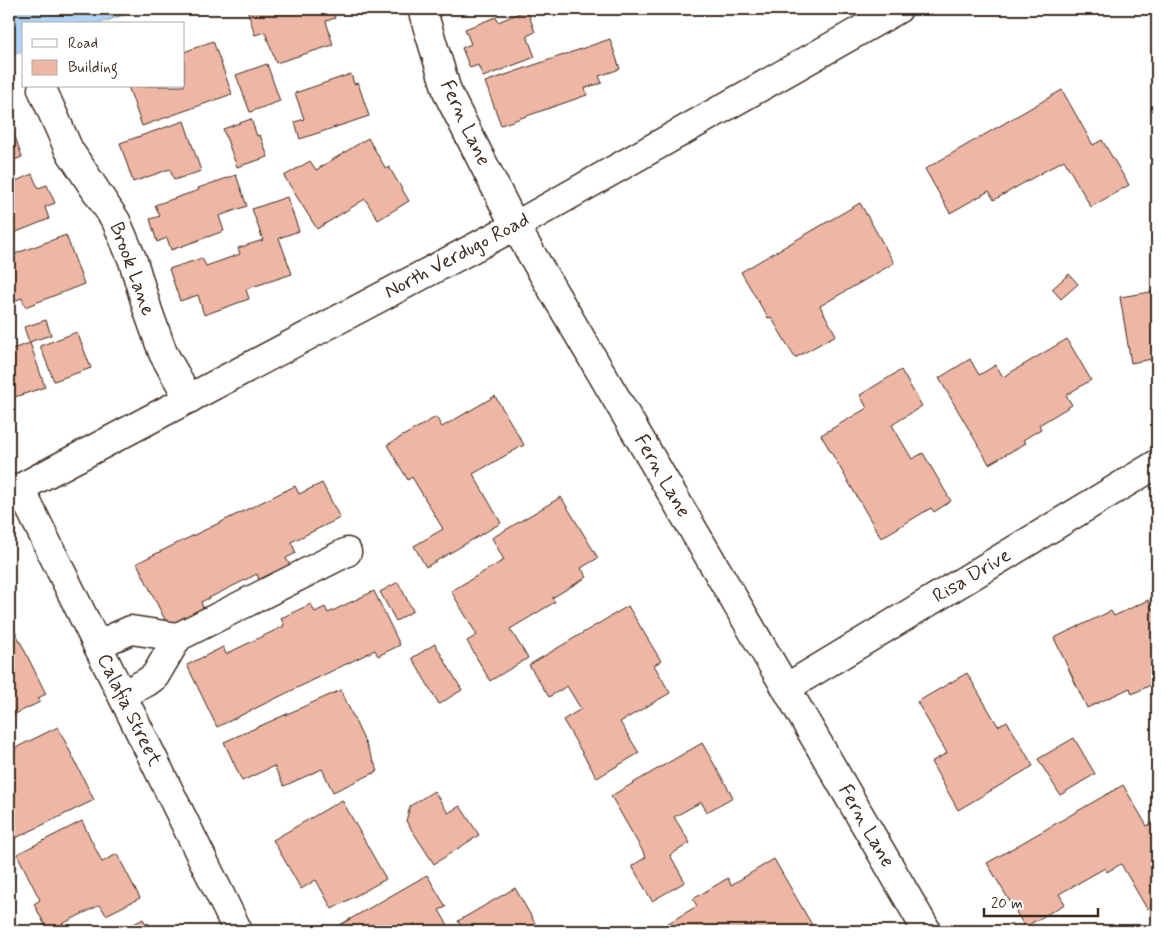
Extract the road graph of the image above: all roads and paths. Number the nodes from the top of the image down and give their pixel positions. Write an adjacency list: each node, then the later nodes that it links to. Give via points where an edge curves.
1 (422, 9): 4 (street, Fern Lane, via 448,94)
2 (887, 12): 4 (street, North Verdugo Road)
3 (42, 89): 5 (street, Brook Lane, via 69,150 116,221 133,261 163,353)
4 (515, 226): 5 (street, North Verdugo Road); 11 (street, Fern Lane)
5 (189, 400): 7 (street, North Verdugo Road)
6 (1157, 464): 11 (street, Risa Drive)
7 (14, 490): 10 (street, Calafia Street)
8 (347, 552): 9 (street)
9 (178, 637): 10 (street, via 131,630); 12 (street, via 155,676)
10 (97, 645): 12 (street, Calafia Street)
11 (786, 688): 14 (street, Fern Lane)
12 (122, 695): 13 (street, Calafia Street)
13 (238, 931)
14 (927, 931)

